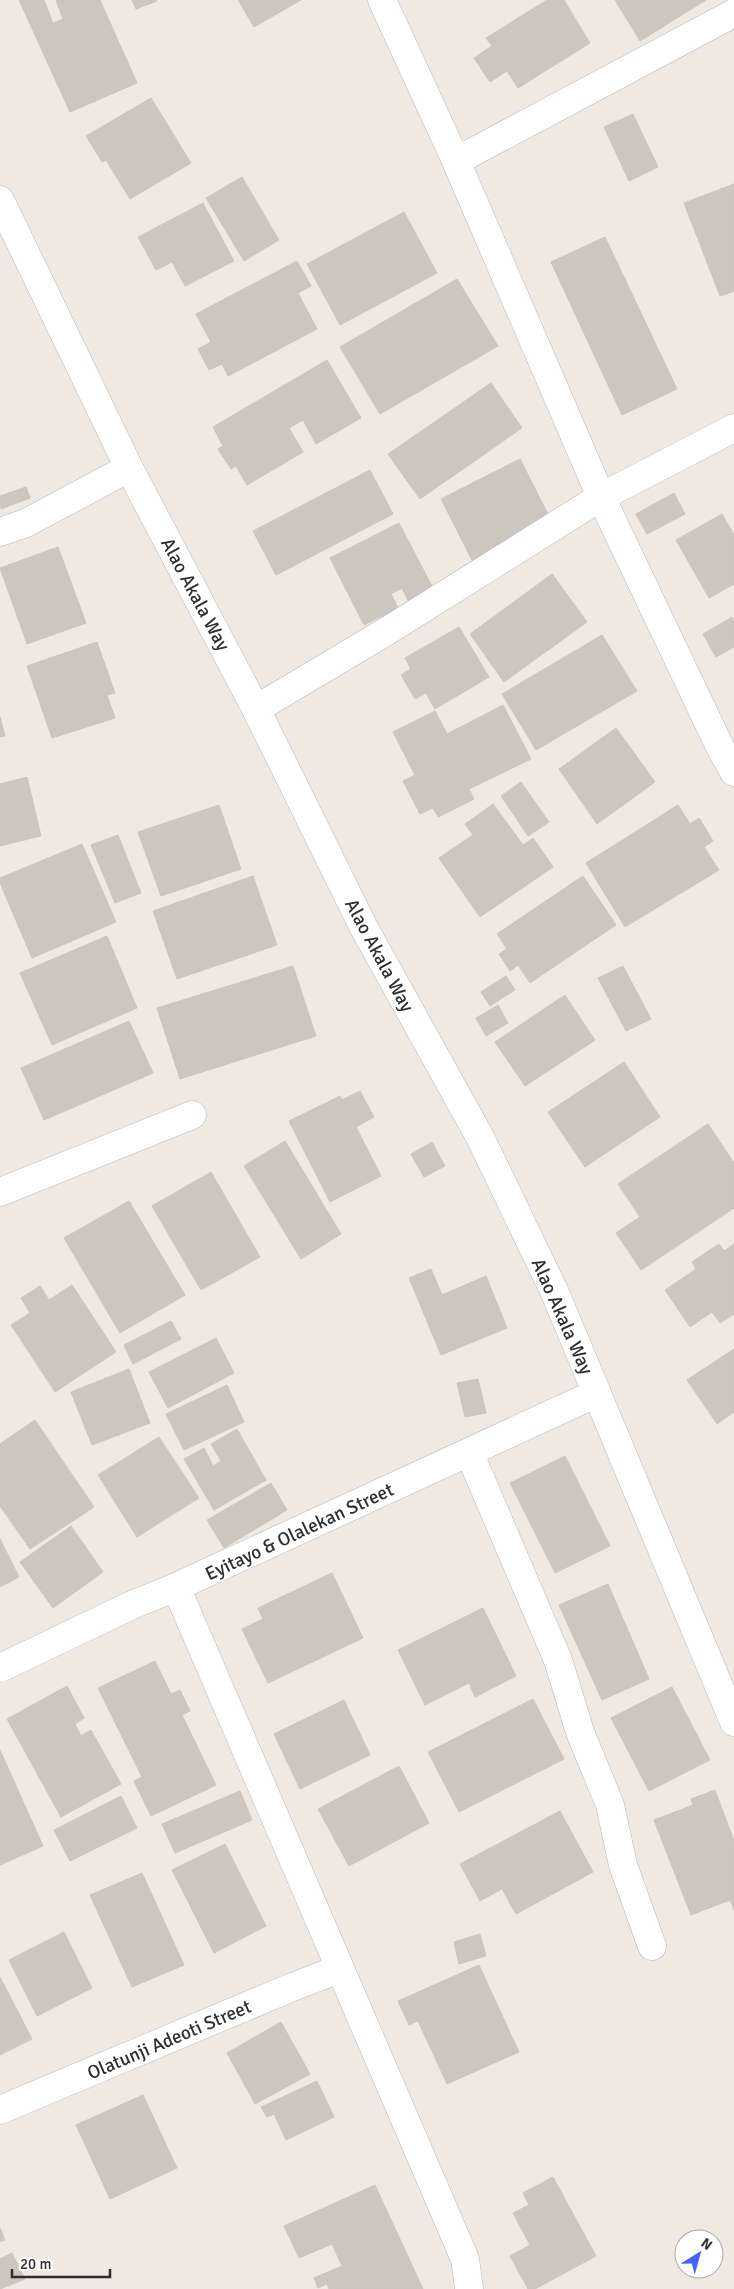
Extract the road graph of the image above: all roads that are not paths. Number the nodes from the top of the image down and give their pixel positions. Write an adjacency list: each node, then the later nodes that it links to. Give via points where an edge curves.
1 (382, 0): 3 (street)
2 (734, 13): 3 (street)
3 (456, 161): 7 (street)
4 (0, 200): 6 (street, Alao Akala Way)
5 (734, 428): 7 (street)
6 (129, 468): 8 (street, via 26,522); 9 (street, Alao Akala Way)
7 (600, 497): 9 (street); 10 (street)
8 (0, 532)
9 (256, 709): 13 (street, Alao Akala Way, via 363,926 481,1139 555,1293)
10 (734, 772)
11 (192, 1115): 12 (street)
12 (0, 1192)
13 (597, 1393): 14 (street, Eyitayo & Olalekan Street); 17 (street, Alao Akala Way)
14 (469, 1452): 15 (street, Eyitayo & Olalekan Street); 18 (street, via 558,1660 580,1732 610,1805 623,1865)
15 (176, 1587): 16 (street, Eyitayo & Olalekan Street); 19 (street)
16 (0, 1668)
17 (734, 1722)
18 (652, 1946)
19 (339, 1969): 20 (street, Olatunji Adeoti Street); 21 (street, via 465,2259)
20 (0, 2110)
21 (469, 2289)

